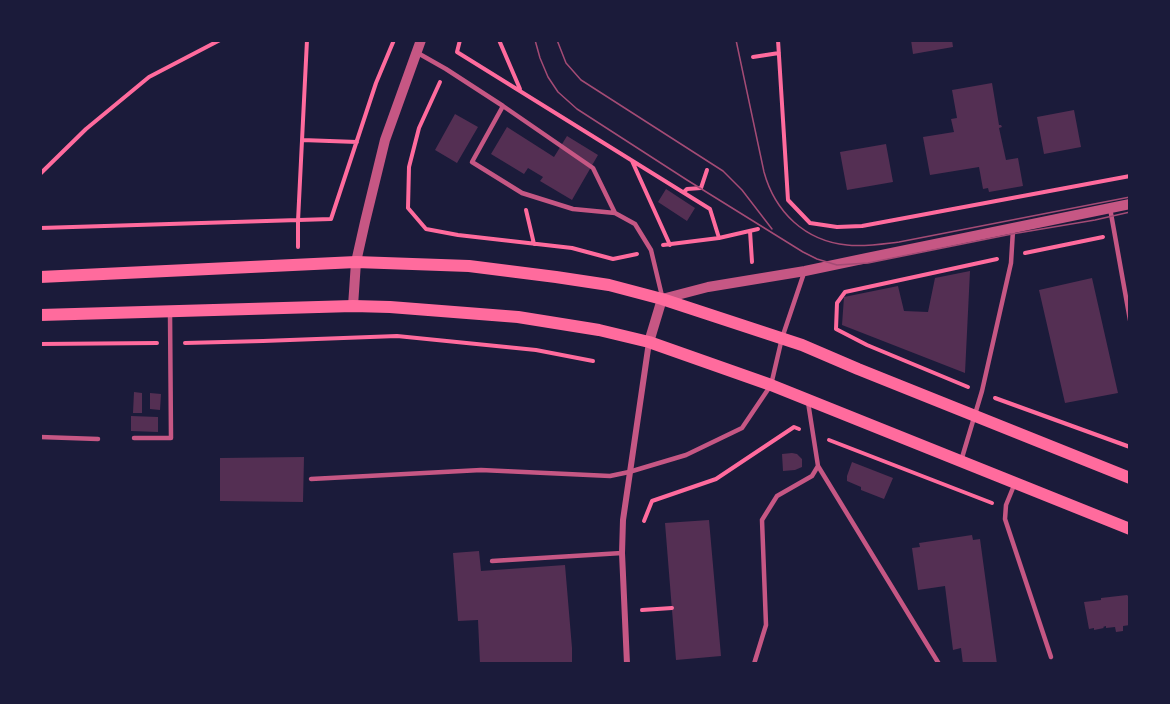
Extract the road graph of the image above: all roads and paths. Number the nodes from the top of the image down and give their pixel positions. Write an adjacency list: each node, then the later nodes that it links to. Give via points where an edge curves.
1 (220, 40): 18 (path, via 149,77 86,129)
2 (307, 40): 14 (path)
3 (394, 40): 15 (path)
4 (421, 40): 8 (street)
5 (460, 40): 12 (path, via 457,52)
6 (499, 40): 12 (path)
7 (778, 40): 9 (path)
8 (416, 52): 13 (lane); 37 (street, via 386,140)
9 (779, 53): 10 (path); 19 (path, via 788,200 810,223 854,226)
10 (753, 57)
11 (440, 81): 32 (path, via 418,128 409,167 408,208 426,229)
12 (520, 90): 16 (path)
13 (502, 106): 21 (lane, via 472,162); 24 (lane, via 593,168)
14 (302, 140): 15 (path); 25 (path)
15 (357, 142): 25 (path, via 332,219)
16 (632, 160): 20 (path); 33 (path)
17 (707, 170): 20 (path, via 700,188)
18 (40, 174)
19 (1130, 176)
20 (684, 192): 30 (path, via 710,209)
21 (522, 193): 24 (lane, via 573,209); 32 (path)
22 (1130, 204): 23 (street)
23 (1110, 208): 27 (street); 46 (lane)
24 (615, 213): 42 (lane, via 635,224 651,249)
25 (298, 221): 26 (path); 39 (path)
26 (40, 228)
27 (1013, 228): 36 (lane); 40 (street)
28 (758, 229): 29 (path)
29 (750, 231): 30 (path); 38 (path)
30 (719, 238): 33 (path)
31 (1099, 238): 36 (path)
32 (534, 244): 35 (path, via 572,248 613,259)
33 (670, 245): 34 (path)
34 (660, 246)
35 (642, 254)
36 (1013, 255): 51 (path, via 845,292 837,303 836,330); 55 (lane)
37 (356, 262): 39 (main road); 42 (main road, via 469,266 608,285); 43 (street)
38 (752, 262)
39 (298, 266): 41 (main road)
40 (805, 272): 42 (street); 47 (lane)
41 (40, 278)
42 (662, 298): 47 (main road); 48 (street)
43 (353, 306): 44 (main road); 48 (main road, via 518,317)
44 (171, 311): 45 (main road); 49 (lane)
45 (40, 315)
46 (1130, 320)
47 (782, 338): 53 (lane); 55 (main road)
48 (649, 342): 53 (main road); 63 (street)
49 (170, 343): 50 (path); 52 (path, via 397,336 536,350); 58 (lane, via 171,438)
50 (40, 344)
51 (867, 345)
52 (593, 361)
53 (771, 384): 54 (main road); 63 (lane, via 742,428 686,456)
54 (808, 400): 56 (lane); 61 (main road)
55 (975, 416): 61 (lane); 64 (main road)
56 (813, 434): 60 (path); 62 (lane); 67 (path, via 794,428 716,478 652,501)
57 (40, 437): 59 (lane)
58 (134, 438)
59 (98, 439)
60 (852, 449)
61 (961, 461): 66 (main road)
62 (818, 466): 75 (lane, via 812,476 777,496 762,519 766,625); 76 (lane)
63 (629, 472): 65 (lane, via 610,476 481,470); 69 (street)
64 (1130, 478)
65 (311, 479)
66 (1015, 482): 68 (main road); 73 (lane, via 1005,519)
67 (644, 521)
68 (1130, 529)
69 (622, 553): 70 (lane); 74 (street)
70 (492, 561)
71 (672, 608): 72 (path)
72 (642, 610)
73 (1051, 657)
74 (627, 663)
75 (753, 663)
76 (939, 663)

